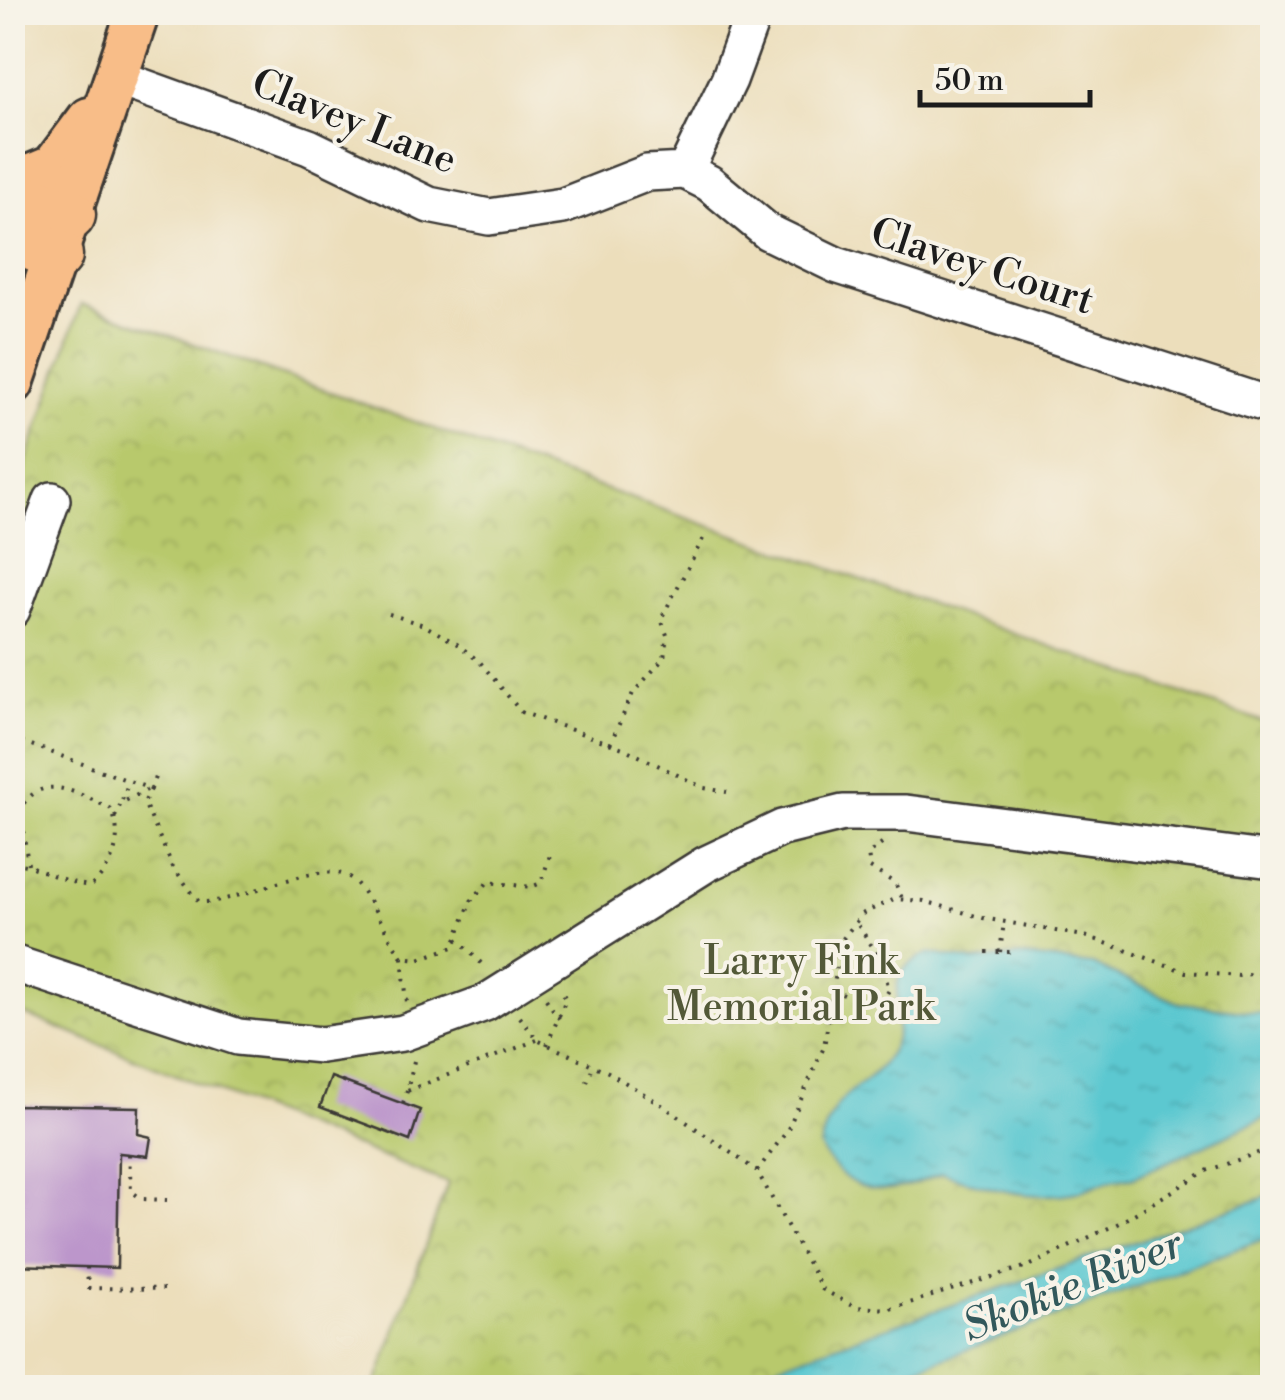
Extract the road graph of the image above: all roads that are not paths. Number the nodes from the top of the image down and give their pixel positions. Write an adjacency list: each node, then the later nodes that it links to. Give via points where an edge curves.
1 (138, 12): 3 (main road)
2 (754, 12): 4 (street)
3 (114, 79): 4 (street, Clavey Lane, via 309,147 429,205 489,217 563,206 646,173); 5 (main road, via 53,167); 7 (main road)
4 (686, 171): 9 (street, Clavey Court, via 768,232 836,265)
5 (12, 184)
6 (12, 196): 7 (highway)
7 (46, 236): 8 (main road)
8 (12, 382)
9 (1272, 406)
10 (52, 500): 11 (street)
11 (12, 610)
12 (1272, 860): 13 (street, via 906,813 844,813 782,828 706,864 503,993 403,1033 321,1045 238,1037)
13 (12, 964)

